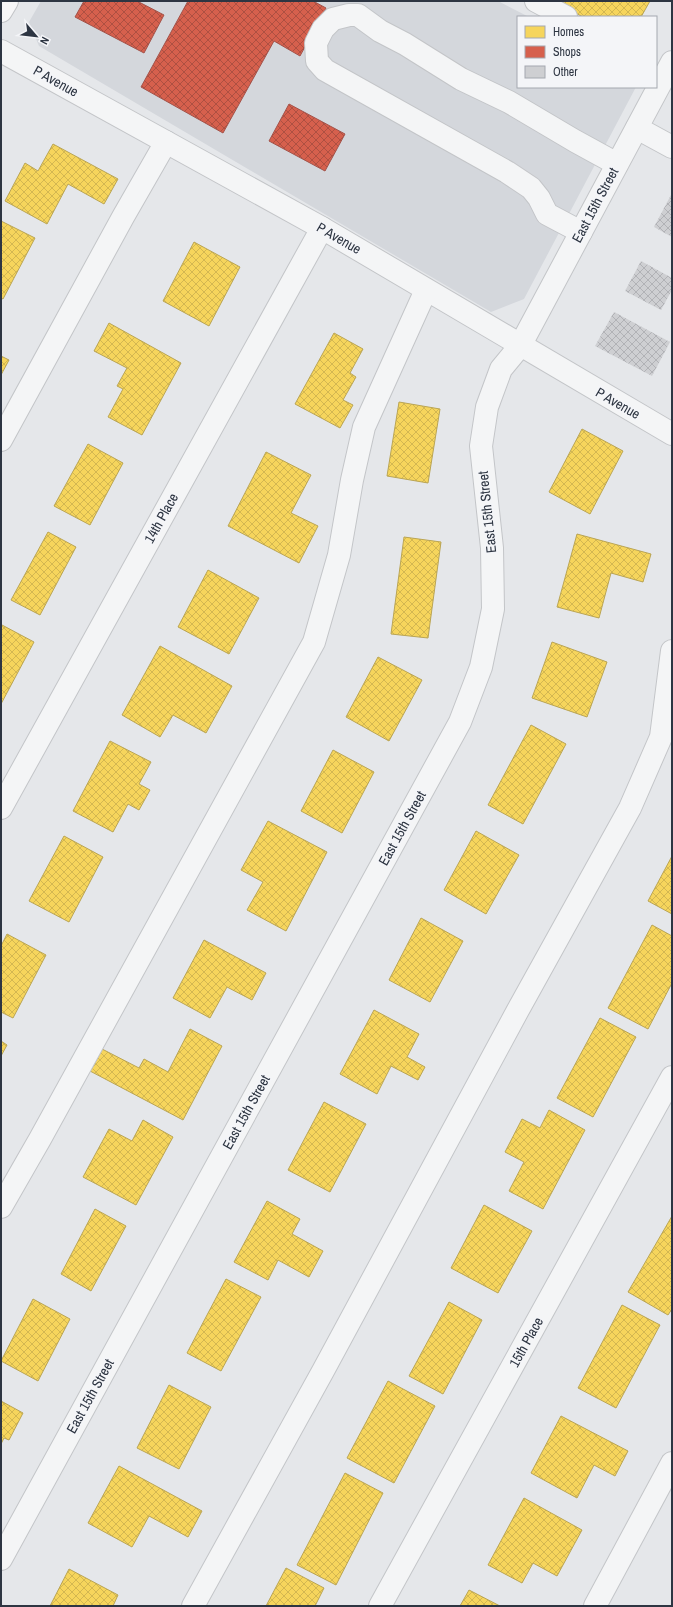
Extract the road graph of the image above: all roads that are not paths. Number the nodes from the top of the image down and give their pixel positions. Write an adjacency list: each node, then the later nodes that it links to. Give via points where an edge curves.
1 (7, 1): 4 (main road)
2 (536, 1): 5 (street)
3 (345, 8): 13 (street, via 461,79 509,102); 15 (street, via 323,29 316,43 317,61 325,70 507,172 531,188 547,214)
4 (1, 11)
5 (564, 16)
6 (1, 51): 11 (street, P Avenue)
7 (665, 66): 8 (street, East 15th Street)
8 (657, 84)
9 (655, 88): 10 (street, East 15th Street)
10 (637, 128): 12 (street); 13 (street, East 15th Street)
11 (166, 142): 14 (street, P Avenue); 19 (street)
12 (672, 147)
13 (617, 164): 15 (street, East 15th Street)
14 (322, 228): 16 (street, P Avenue); 21 (street, 14th Place)
15 (581, 232): 17 (street, East 15th Street)
16 (426, 290): 17 (street, P Avenue); 23 (street, via 364,427 339,555 314,642)
17 (520, 346): 18 (street, P Avenue); 25 (street, East 15th Street, via 501,369 487,407 481,446 492,548 493,609 481,667 460,722)
18 (672, 434)
19 (1, 440)
20 (672, 651): 26 (street, via 661,737 630,808)
21 (1, 808)
22 (672, 1077): 27 (street, 15th Place)
23 (1, 1207)
24 (672, 1463): 28 (street)
25 (1, 1559)
26 (193, 1606)
27 (380, 1606)
28 (595, 1606)

